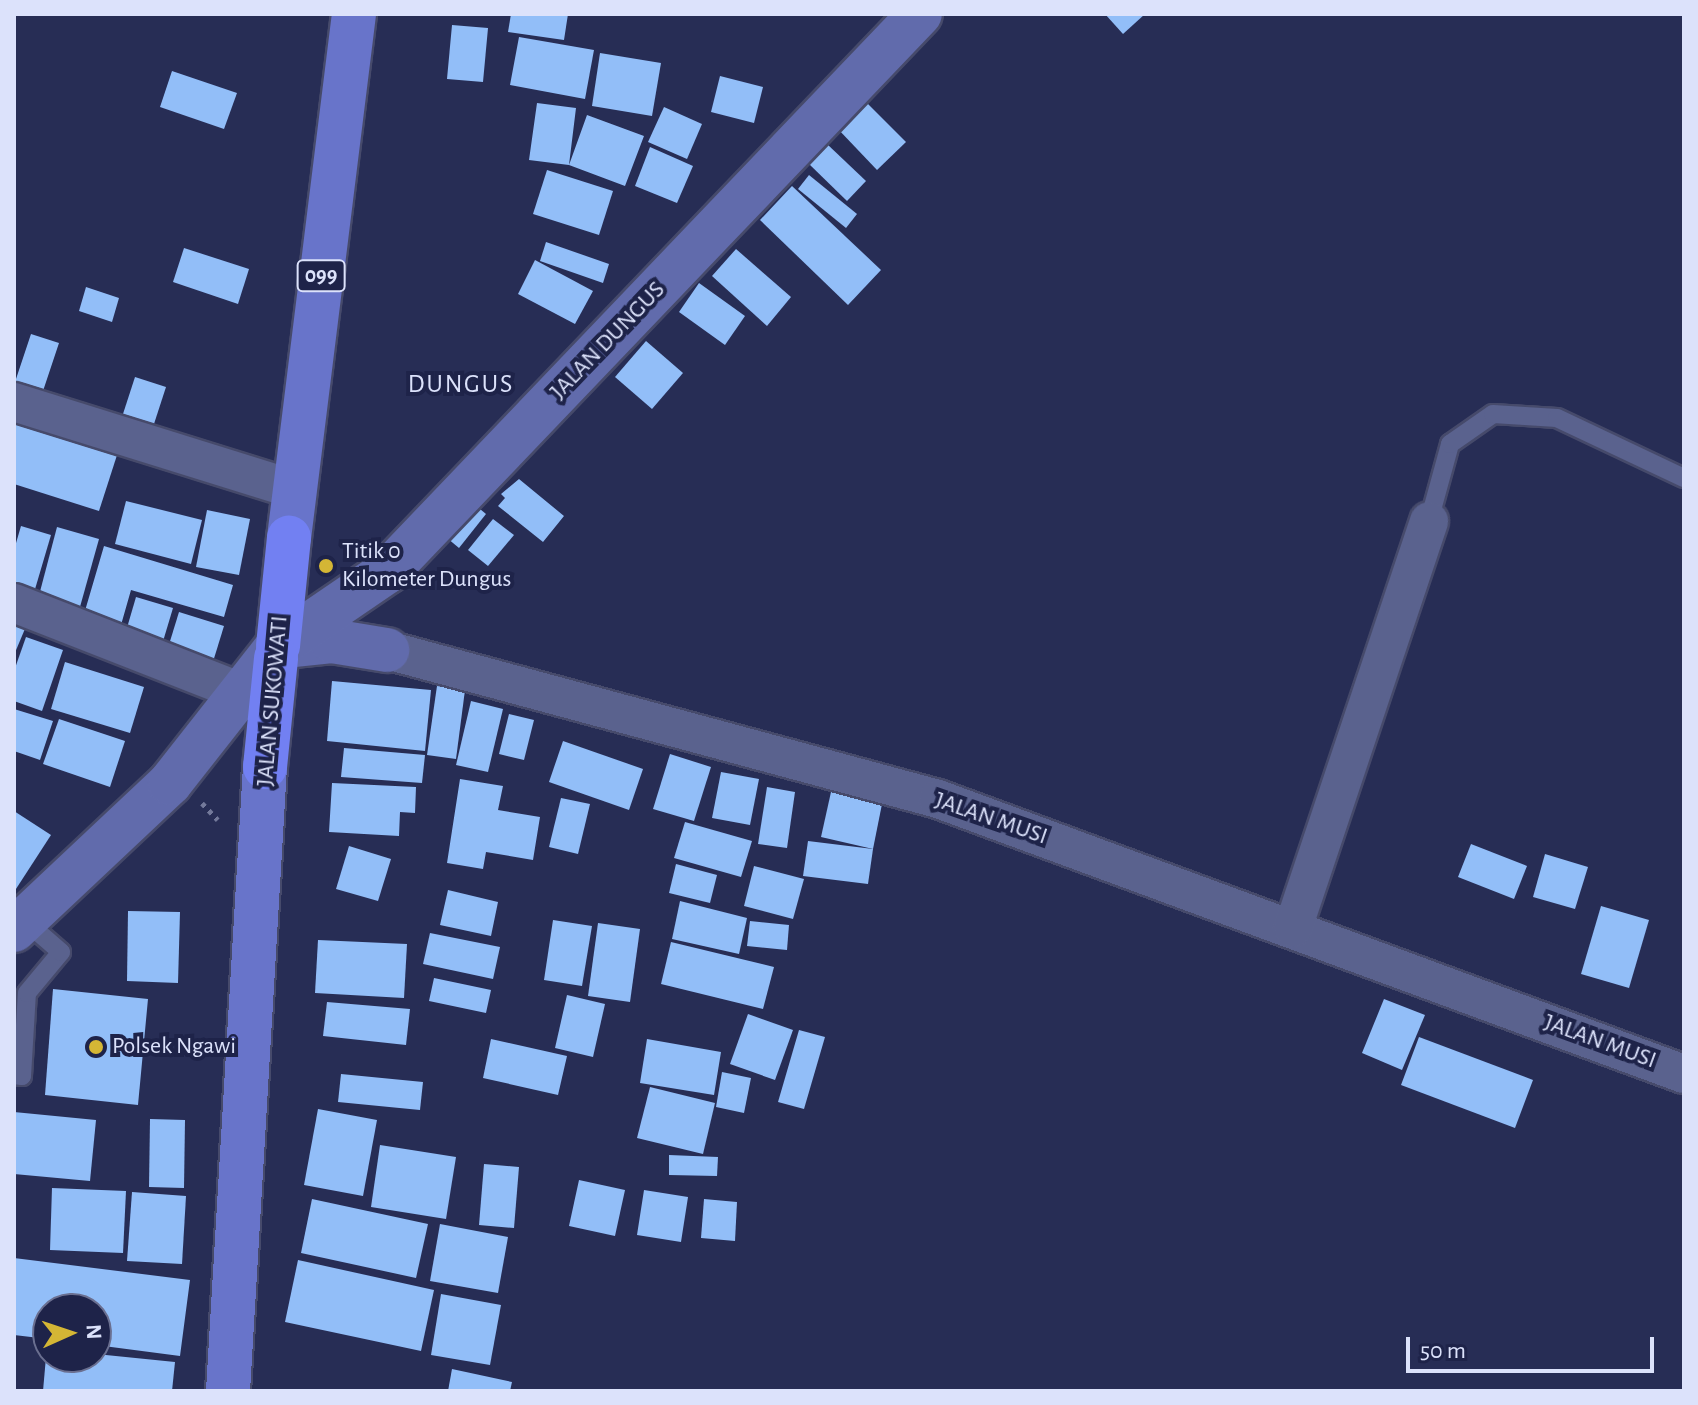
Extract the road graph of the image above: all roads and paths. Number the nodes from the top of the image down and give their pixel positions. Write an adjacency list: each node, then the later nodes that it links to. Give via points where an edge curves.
1 (354, 14): 5 (main road, JALAN SUKOWATI / 099)
2 (920, 14): 10 (street, JALAN DUNGUS, via 388,571)
3 (14, 402): 5 (street)
4 (1684, 478): 6 (lane, via 1557,418 1493,414 1450,444)
5 (294, 489): 7 (main road, JALAN SUKOWATI / 099)
6 (1429, 521): 16 (street)
7 (289, 538): 10 (highway, JALAN SUKOWATI / 099)
8 (14, 603): 11 (street)
9 (387, 650): 10 (street, JALAN MUSI, via 332,641); 16 (street, JALAN MUSI, via 938,799)
10 (277, 652): 11 (street, JALAN DUNGUS); 12 (highway, JALAN SUKOWATI / 099)
11 (241, 692): 15 (street, JALAN DUNGUS, via 170,783)
12 (265, 767): 19 (main road, JALAN SUKOWATI / 099)
13 (201, 803): 14 (path)
14 (218, 820)
15 (19, 925): 18 (lane, via 61,952 27,993 22,1076)
16 (1293, 928): 17 (street, JALAN MUSI)
17 (1684, 1074)
18 (14, 1075)
19 (228, 1391)

